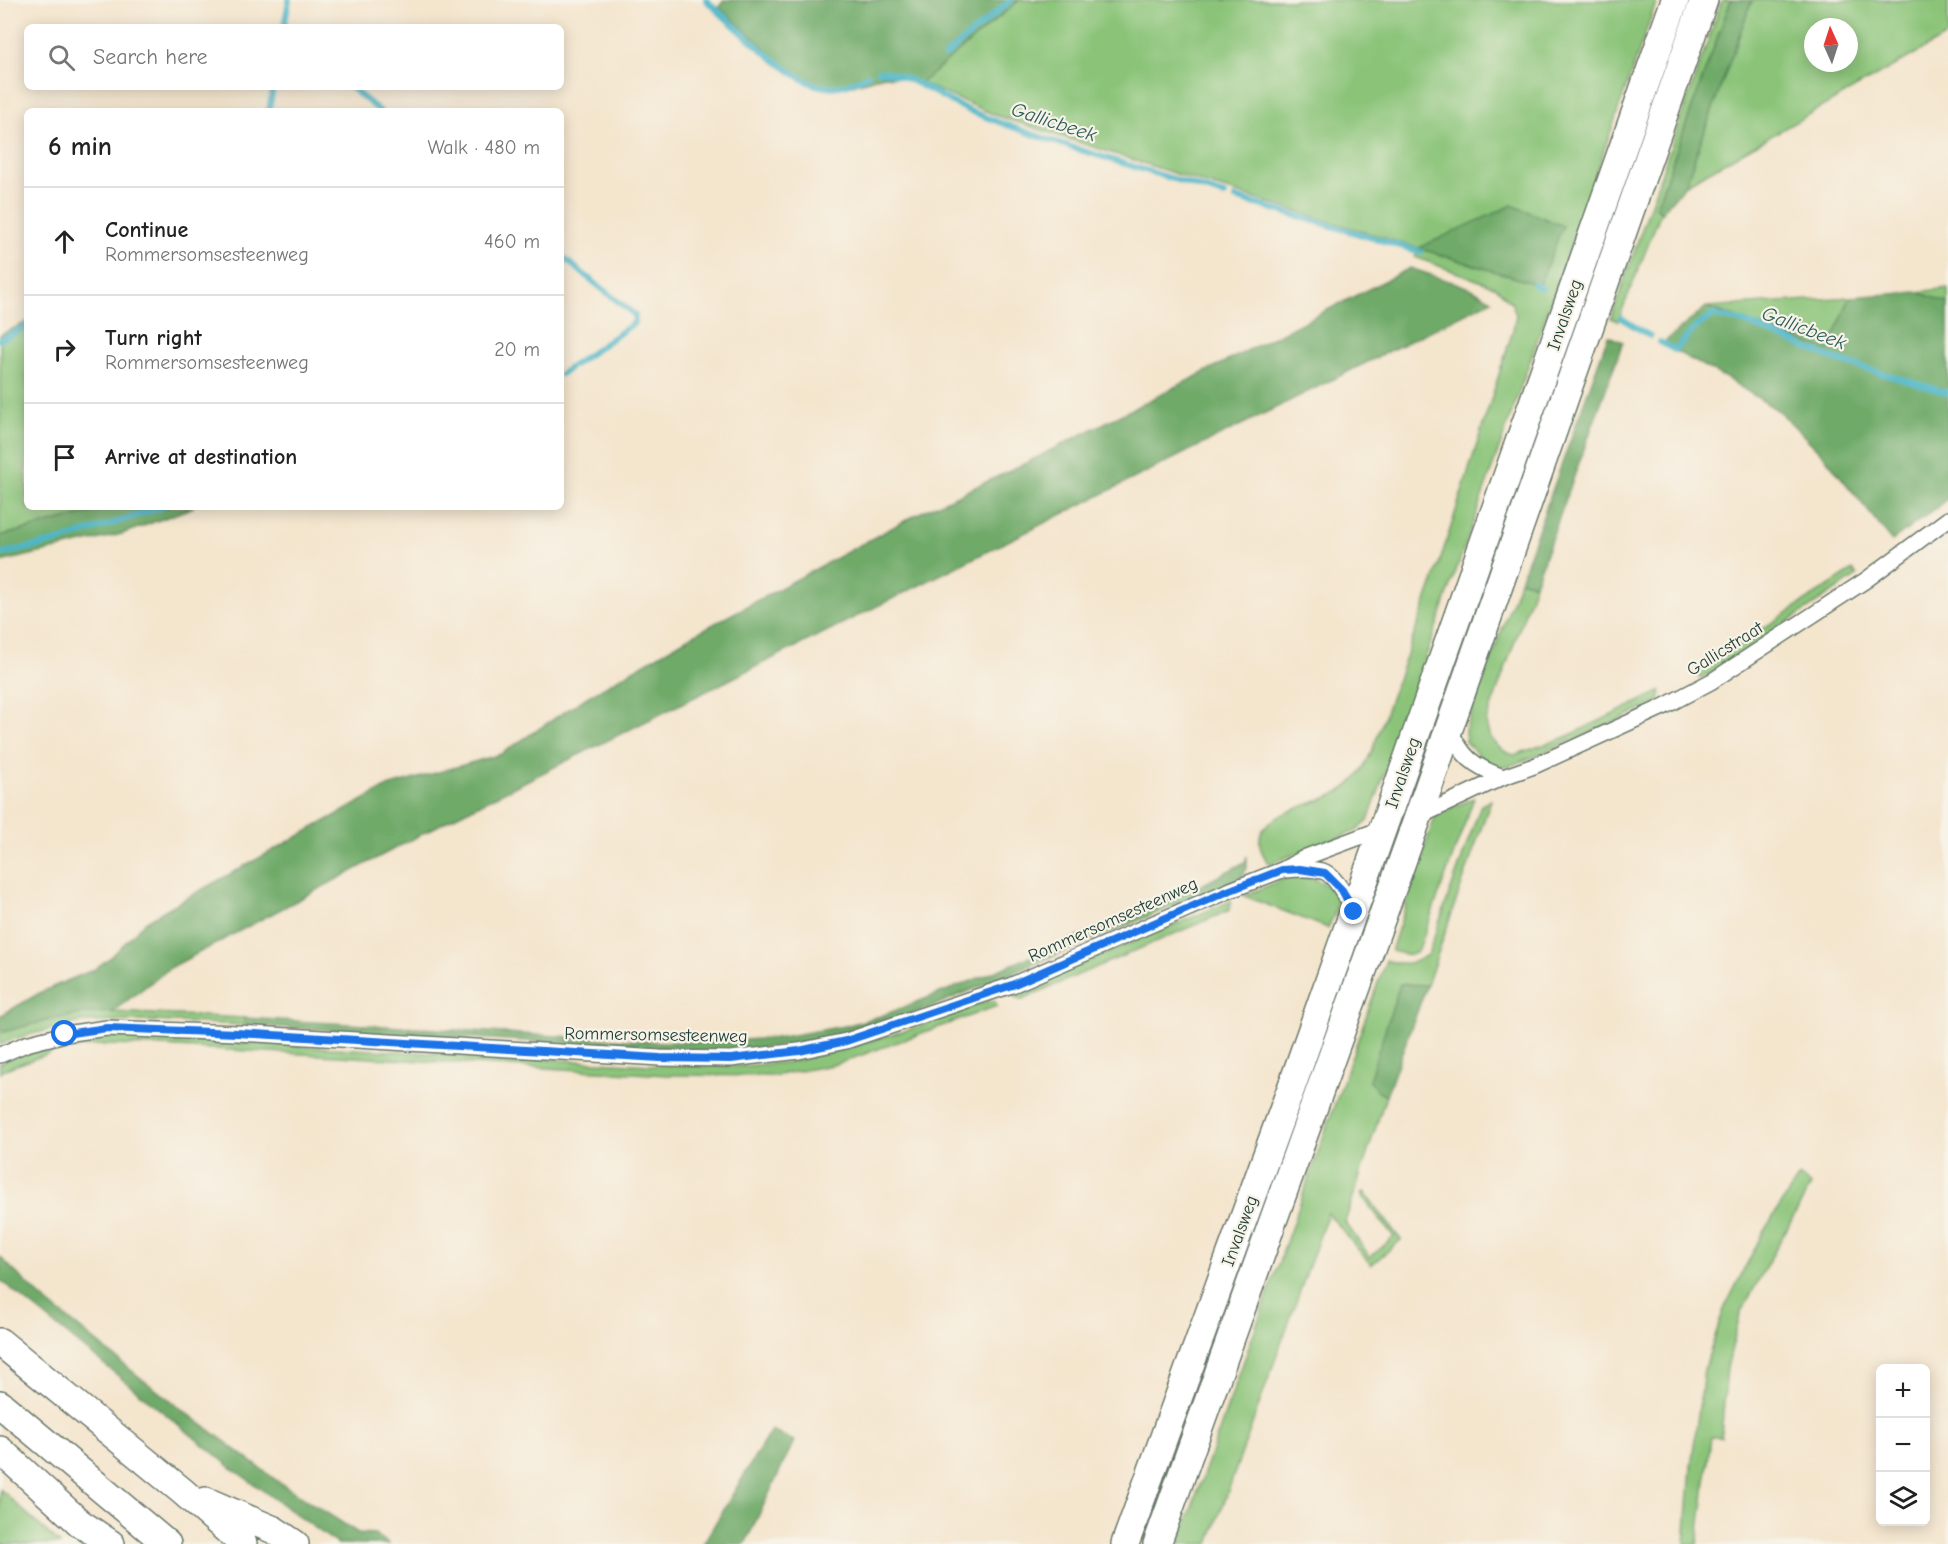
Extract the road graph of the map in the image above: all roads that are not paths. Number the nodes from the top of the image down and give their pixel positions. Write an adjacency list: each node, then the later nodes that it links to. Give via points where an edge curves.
1 (1675, 0): 7 (highway, Invalsweg)
2 (1704, 0): 4 (highway, Invalsweg)
3 (1948, 519): 5 (street, Gallicstraat, via 1866,580 1712,681 1663,707)
4 (1449, 728): 5 (street, via 1460,751 1483,769); 6 (highway, Invalsweg)
5 (1503, 777): 6 (street, Gallicstraat)
6 (1418, 817): 21 (highway, Invalsweg)
7 (1384, 828): 8 (street, Rommersomsesteenweg); 9 (highway, Invalsweg)
8 (1282, 870): 9 (street, Rommersomsesteenweg, via 1325,873 1342,890); 10 (street, Rommersomsesteenweg, via 1012,985 846,1041 799,1051 731,1059 660,1058 107,1028 65,1034)
9 (1354, 912): 20 (highway, Invalsweg)
10 (0, 1055)
11 (0, 1342): 14 (highway)
12 (0, 1404): 17 (highway)
13 (0, 1450): 15 (highway)
14 (182, 1491): 18 (highway); 19 (highway, via 274,1530)
15 (87, 1534): 16 (highway)
16 (111, 1544)
17 (167, 1544)
18 (243, 1544)
19 (295, 1544)
20 (1125, 1544)
21 (1157, 1544)

